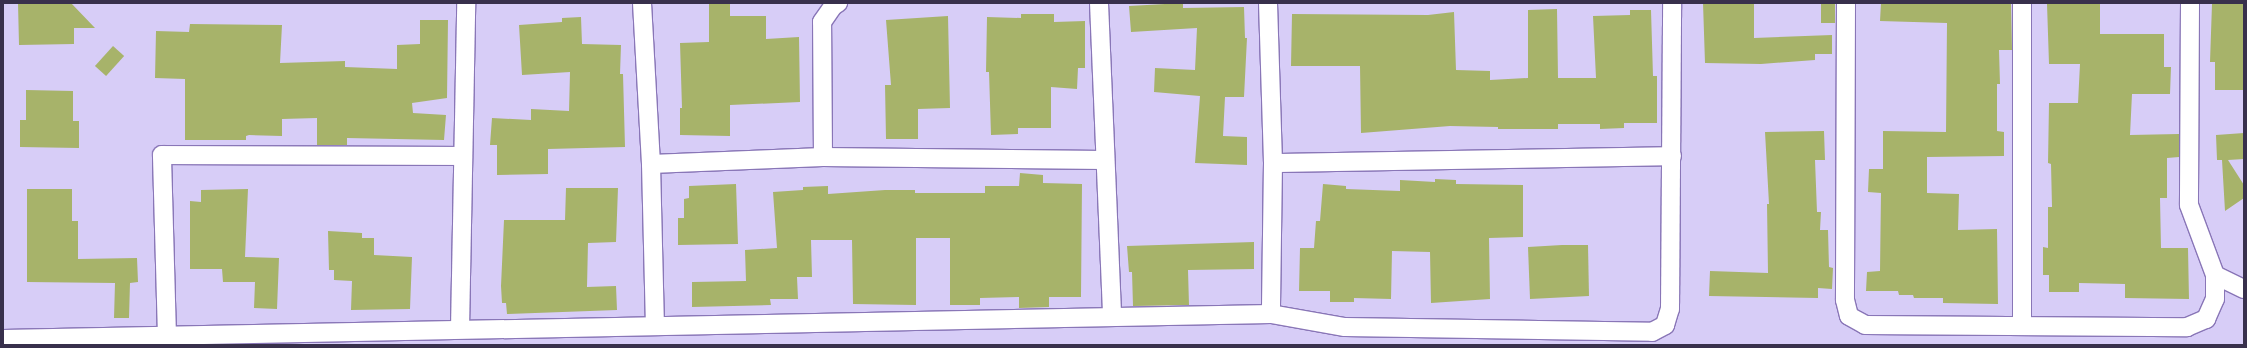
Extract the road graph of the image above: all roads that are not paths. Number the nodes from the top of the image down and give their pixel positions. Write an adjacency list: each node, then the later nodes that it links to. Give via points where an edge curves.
1 (466, 3): 10 (street)
2 (642, 3): 15 (street)
3 (838, 3): 12 (street, via 822,22)
4 (1099, 3): 13 (street)
5 (1268, 3): 14 (street)
6 (1672, 3): 11 (street)
7 (1846, 3): 21 (street, via 1845,300 1849,316 1865,325)
8 (2022, 3): 21 (street)
9 (2190, 3): 16 (street, via 2189,205)
10 (463, 156): 22 (street); 23 (street, via 162,155)
11 (1672, 156): 14 (street); 18 (street, via 1670,309 1665,324 1652,332 1345,327)
12 (824, 157): 13 (street); 15 (street)
13 (1104, 160): 19 (street)
14 (1273, 163): 18 (street)
15 (651, 164): 20 (street)
16 (2215, 275): 17 (street); 21 (street, via 2215,299 2206,319 2187,327)
17 (2244, 289)
18 (1271, 314): 19 (street)
19 (1112, 317): 20 (street)
20 (655, 326): 22 (street)
21 (2022, 326)
22 (460, 329): 23 (street)
23 (167, 336): 24 (street)
24 (3, 339)

